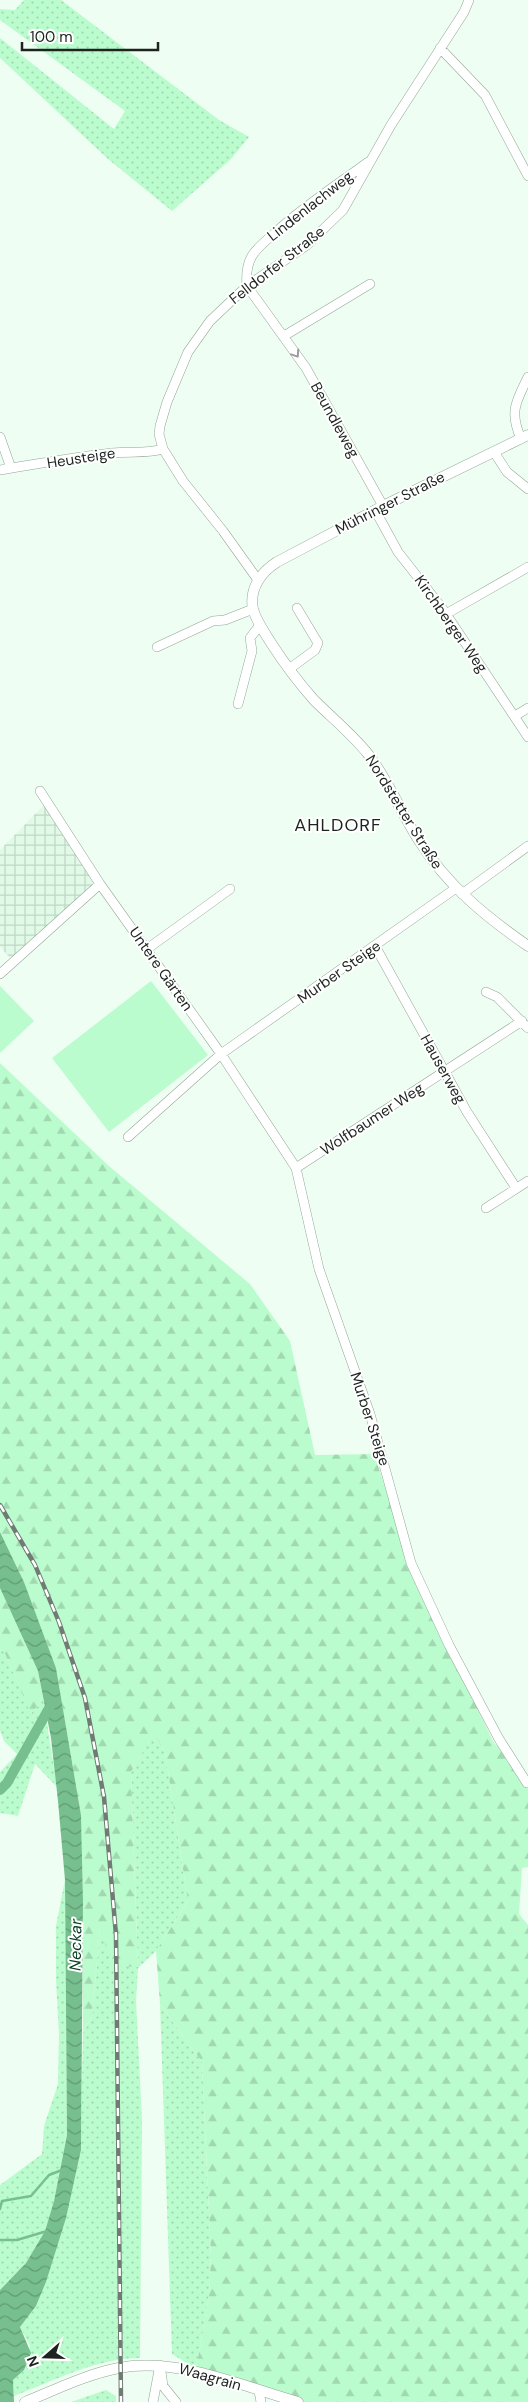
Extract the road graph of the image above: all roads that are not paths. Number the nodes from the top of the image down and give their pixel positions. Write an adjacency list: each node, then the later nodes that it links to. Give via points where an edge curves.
1 (469, 0): 2 (street, Felldorfer Straße)
2 (440, 48): 3 (street, Felldorfer Straße); 4 (street, via 486,95)
3 (371, 159): 6 (street, Felldorfer Straße, via 343,210 331,224 307,246); 6 (street, Lindenlachweg, via 296,214 259,248 248,264)
4 (528, 176)
5 (370, 284): 7 (street)
6 (247, 286): 7 (street, Beundleweg); 11 (street, Felldorfer Straße, via 210,320 188,352 160,426)
7 (284, 336): 16 (street, Beundleweg, one-way to 16, via 306,368)
8 (528, 377): 10 (street, via 513,412)
9 (0, 437): 13 (street)
10 (524, 437): 12 (street, Mühringer Straße)
11 (163, 449): 13 (street, Heusteige, via 100,454); 18 (street, Felldorfer Straße)
12 (494, 452): 15 (street, via 507,472); 16 (street, Mühringer Straße)
13 (11, 468): 14 (street, Heusteige)
14 (0, 470)
15 (528, 489)
16 (379, 508): 18 (street, Mühringer Straße, via 277,562); 21 (street, Kirchberger Weg, via 398,552)
17 (528, 567): 21 (street)
18 (258, 580): 20 (street)
19 (297, 608): 24 (street, via 318,643 315,650)
20 (253, 609): 22 (street, Nordstetter Straße); 23 (street, via 213,621)
21 (446, 614): 27 (street, Kirchberger Weg)
22 (260, 624): 24 (street, Nordstetter Straße); 25 (street, via 250,638 252,651)
23 (157, 647)
24 (289, 669): 33 (street, Nordstetter Straße, via 314,700 369,755 425,850)
25 (238, 704)
26 (528, 708): 27 (street)
27 (515, 716): 28 (street, Kirchberger Weg)
28 (528, 736)
29 (40, 791): 31 (street, Untere Gärten)
30 (528, 846): 33 (street, Murber Steige)
31 (100, 884): 36 (street, Untere Gärten); 37 (street)
32 (230, 889): 36 (street)
33 (459, 891): 34 (street, Murber Steige); 35 (street, Nordstetter Straße)
34 (375, 946): 40 (street, Murber Steige); 41 (street, Hauserweg)
35 (528, 946)
36 (147, 949): 40 (street, Untere Gärten)
37 (0, 974)
38 (486, 992): 39 (street, via 497,997)
39 (525, 1025): 41 (street, Wolfbaumer Weg)
40 (221, 1054): 42 (street, Murber Steige); 43 (street, Murber Steige)
41 (444, 1072): 43 (street, Wolfbaumer Weg); 45 (street, Hauserweg)
42 (128, 1137)
43 (296, 1168): 47 (street, Murber Steige, via 319,1269 370,1414 411,1563 499,1740)
44 (528, 1181): 45 (street)
45 (516, 1188): 46 (street)
46 (486, 1208)
47 (527, 1783)
48 (160, 2365): 49 (street, Waagrain); 50 (street, Waagrain, via 120,2368 94,2375); 51 (street); 52 (street, via 163,2386)
49 (259, 2391): 53 (street); 54 (street, Waagrain)
50 (25, 2402)
51 (153, 2402)
52 (176, 2402)
53 (261, 2402)
54 (298, 2402)

